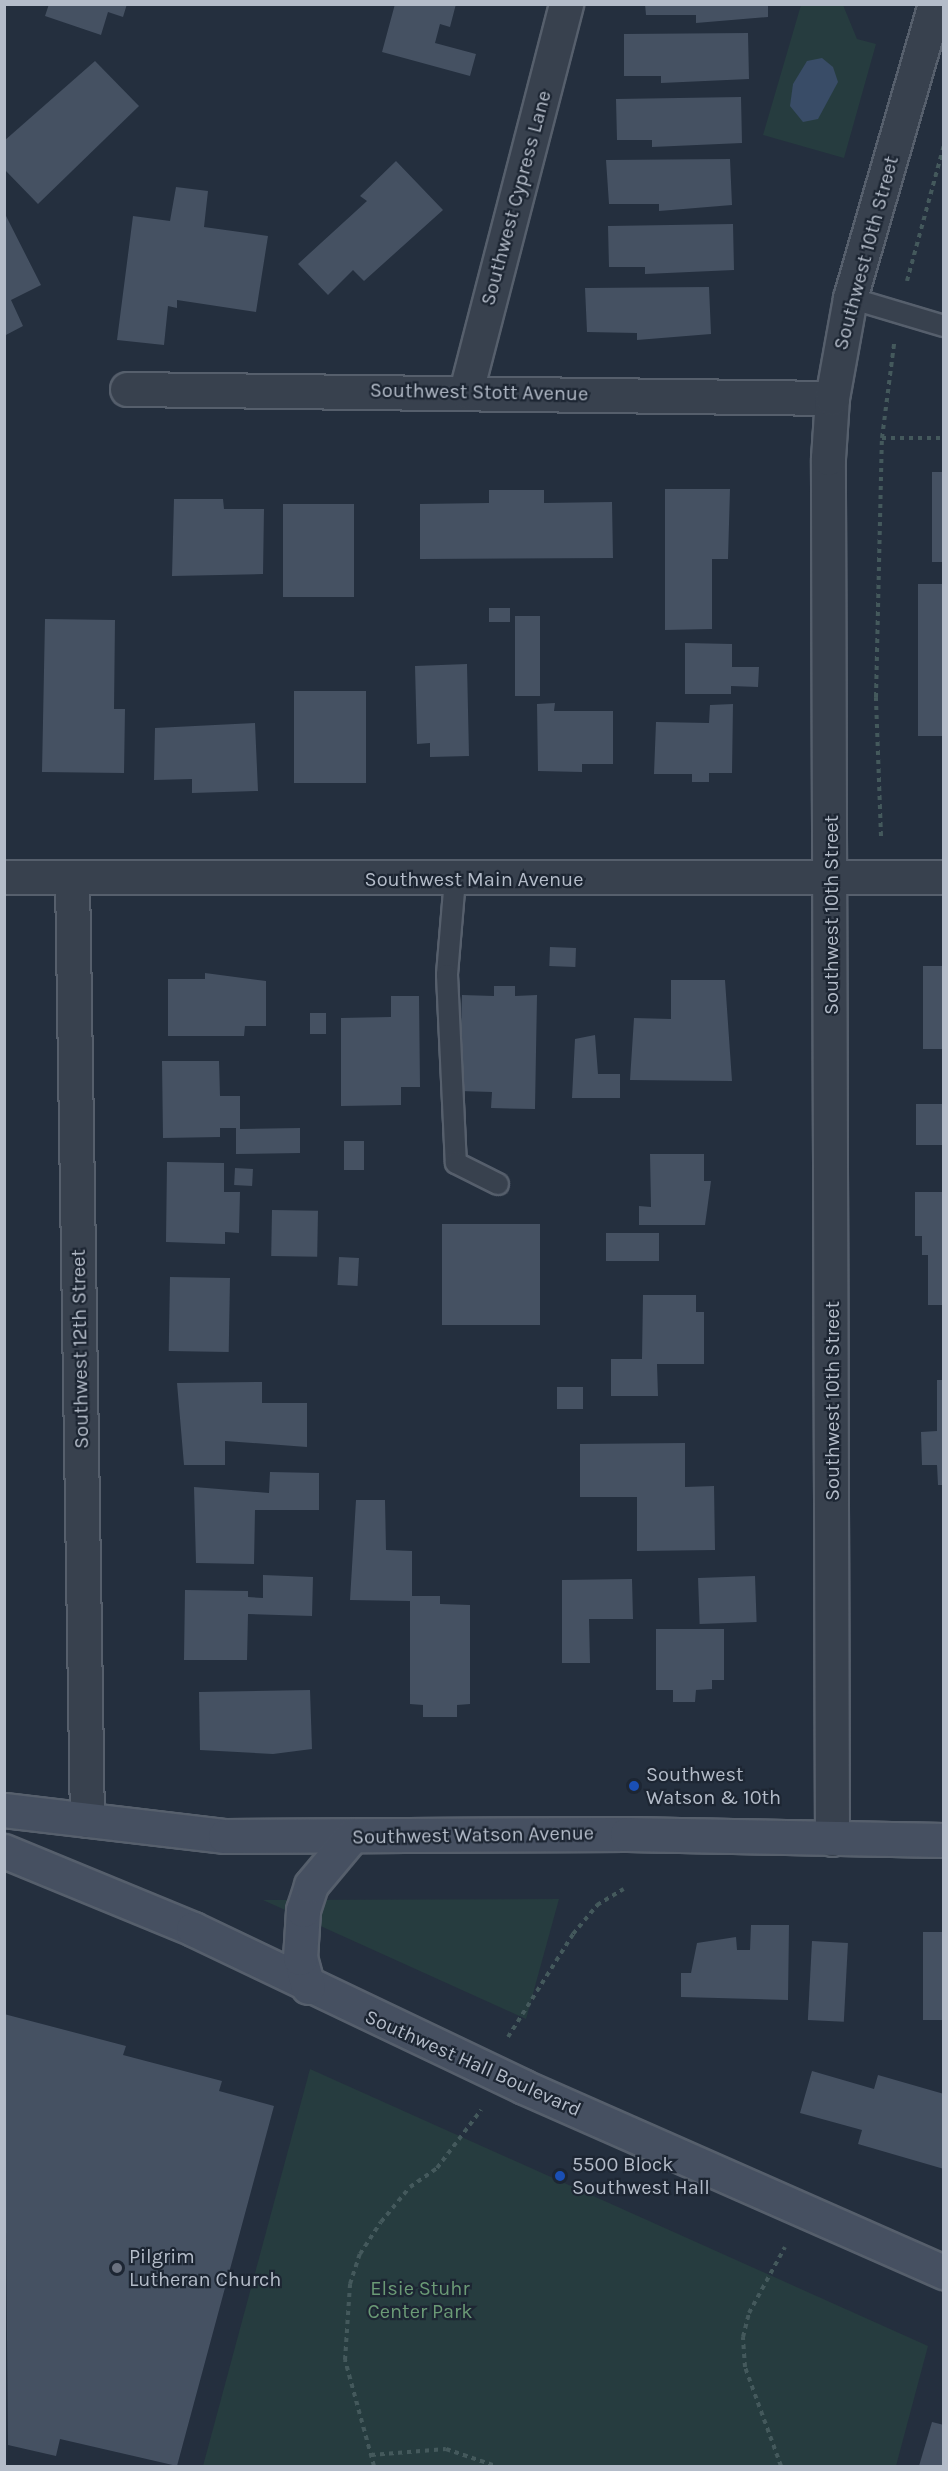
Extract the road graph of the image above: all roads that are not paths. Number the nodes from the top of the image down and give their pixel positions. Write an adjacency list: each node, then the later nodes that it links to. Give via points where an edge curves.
1 (566, 4): 6 (street, Southwest Cypress Lane)
2 (935, 4): 3 (street, Southwest 10th Street)
3 (850, 298): 4 (lane); 7 (street, Southwest 10th Street)
4 (944, 326)
5 (127, 390): 6 (street, Southwest Stott Avenue)
6 (466, 391): 7 (street, Southwest Stott Avenue)
7 (832, 398): 12 (street, Southwest 10th Street)
8 (4, 877): 9 (street, Southwest Main Avenue)
9 (72, 878): 11 (street, Southwest Main Avenue); 15 (street, Southwest 12th Street)
10 (944, 878): 12 (street, Southwest Main Avenue)
11 (455, 879): 12 (street, Southwest Main Avenue); 13 (lane, via 447,975 456,1163)
12 (831, 880): 17 (street, Southwest 10th Street)
13 (498, 1184)
14 (4, 1810): 15 (main road, Southwest Watson Avenue)
15 (87, 1820): 16 (main road, Southwest Watson Avenue, via 170,1832)
16 (352, 1836): 17 (main road, Southwest Watson Avenue); 20 (main road, via 311,1885 303,1910 300,1958)
17 (832, 1839): 18 (main road, Southwest Watson Avenue)
18 (944, 1840)
19 (4, 1851): 20 (main road, Southwest Hall Boulevard, via 193,1929)
20 (308, 1987): 21 (main road, Southwest Hall Boulevard, via 503,2061 805,2211)
21 (944, 2272)

